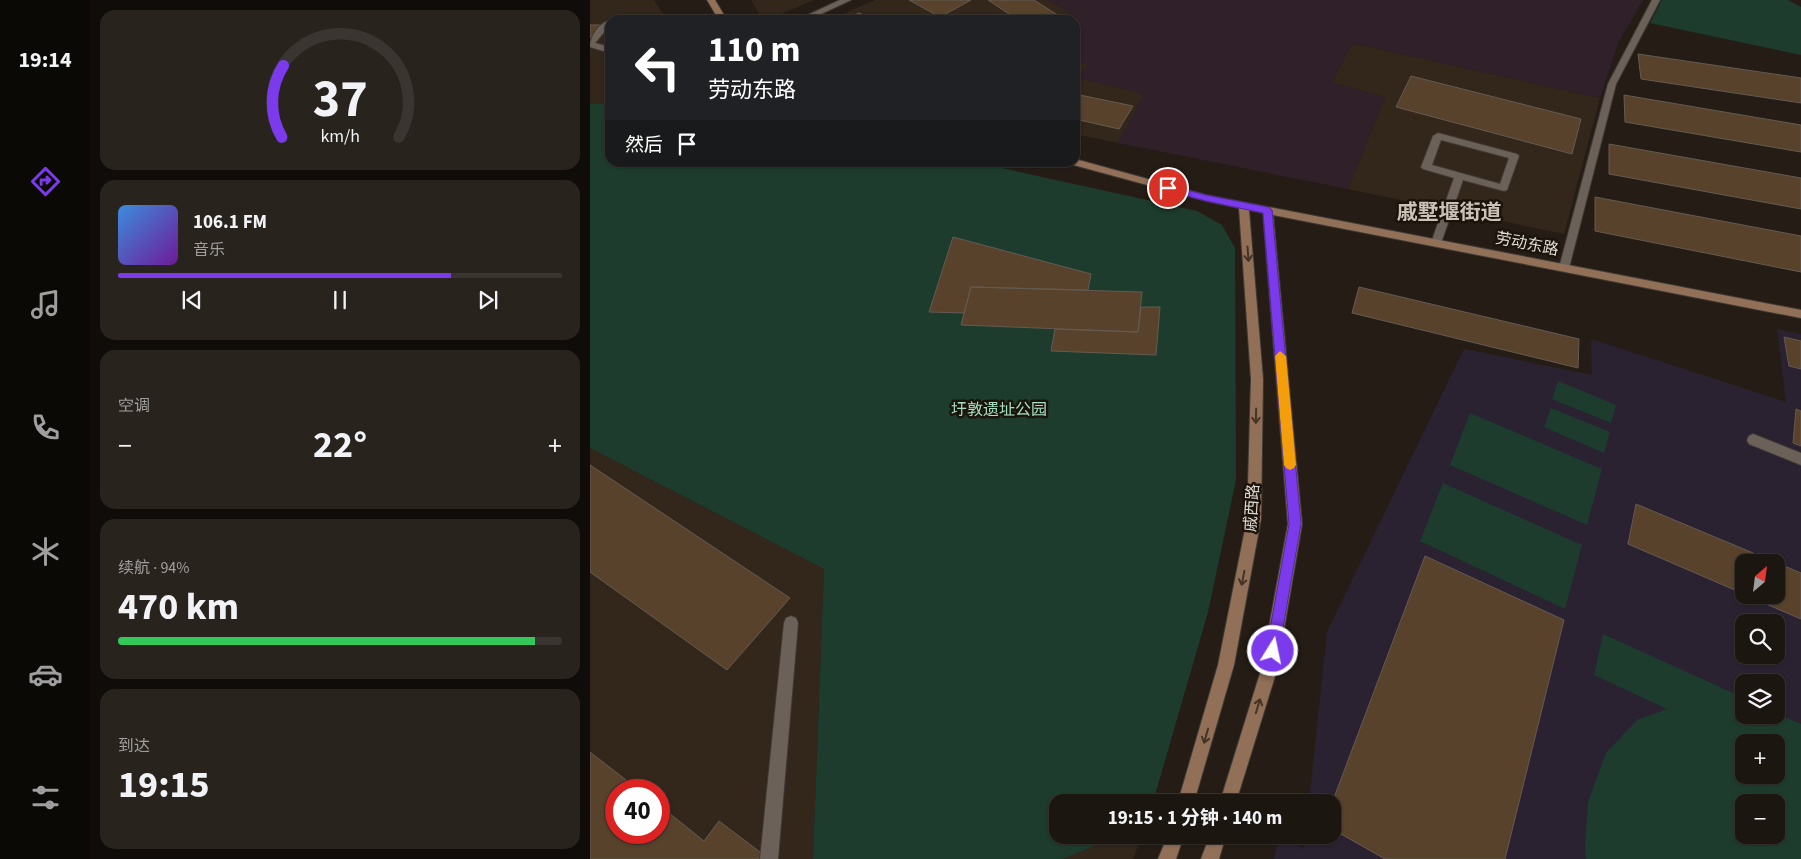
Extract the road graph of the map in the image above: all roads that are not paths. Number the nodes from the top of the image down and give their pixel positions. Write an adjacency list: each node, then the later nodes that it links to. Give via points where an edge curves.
1 (711, 0): 4 (street)
2 (847, 0): 5 (street)
3 (1656, 0): 15 (street, via 1612,84)
4 (720, 15)
5 (812, 15)
6 (605, 25): 7 (street)
7 (590, 44)
8 (590, 44): 9 (street)
9 (605, 48)
10 (1080, 164): 12 (street, 劳动东路)
11 (1460, 176): 11 (street, via 1504,188 1514,156 1438,136 1426,167); 14 (street)
12 (1244, 206): 13 (street, 劳动东路); 20 (street, 戚西路, one-way to 20, via 1257,379 1254,519 1226,665)
13 (1268, 210): 14 (street, 劳动东路); 21 (street, one-way to 13, via 1270,670 1295,524)
14 (1436, 243): 15 (street, 劳动东路)
15 (1564, 268): 16 (street, 劳动东路)
16 (1801, 314)
17 (1753, 440): 18 (street)
18 (1801, 459)
19 (791, 623): 24 (street)
20 (1188, 794)
21 (1231, 794)
22 (1173, 844): 25 (street)
23 (1215, 844): 26 (street)
24 (769, 859)
25 (1167, 859)
26 (1210, 859)

